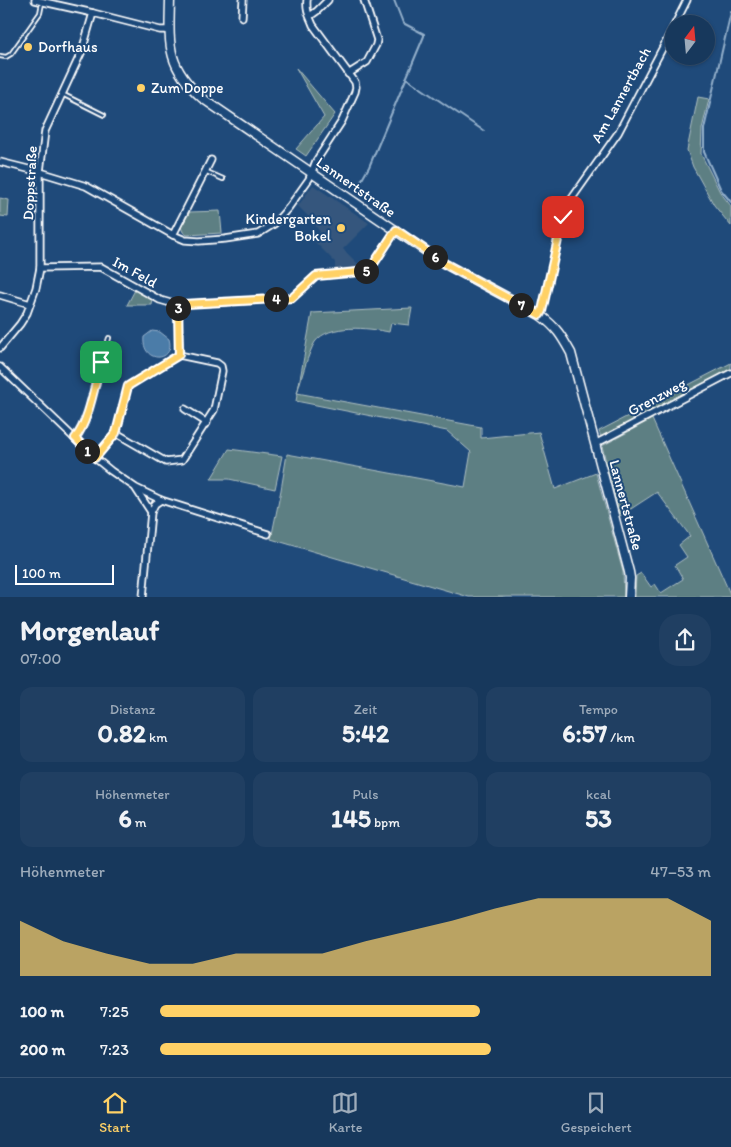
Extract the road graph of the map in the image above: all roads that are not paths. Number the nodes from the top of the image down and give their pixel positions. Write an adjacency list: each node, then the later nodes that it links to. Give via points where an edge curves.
1 (35, 0): 8 (street)
2 (170, 0): 13 (street, Lannertstraße)
3 (242, 0): 12 (street)
4 (307, 0): 11 (street, via 306,9)
5 (328, 0): 11 (street)
6 (364, 0): 16 (street, via 378,40 368,62)
7 (687, 0): 10 (street, Am Lannertbach)
8 (42, 2): 9 (street); 15 (lane, via 40,13 11,54)
9 (93, 13): 13 (street); 17 (street, Doppstraße, via 82,51)
10 (679, 15)
11 (310, 16): 16 (street, via 312,25)
12 (242, 17)
13 (169, 30): 23 (street, Lannertstraße, via 176,68 188,86)
14 (665, 42): 31 (street, Am Lannertbach, via 618,133 568,204)
15 (0, 56)
16 (348, 74): 23 (street, via 355,82 355,92 342,121)
17 (62, 94): 18 (lane); 22 (street, Doppstraße, via 45,131)
18 (104, 114)
19 (211, 160): 21 (street)
20 (0, 162): 22 (street)
21 (206, 171): 24 (lane); 26 (street)
22 (40, 172): 26 (street, via 86,186); 27 (street, Doppstraße)
23 (311, 172): 25 (street, Lannertstraße); 26 (street, via 289,207 274,224 258,234 199,241)
24 (223, 179)
25 (396, 230): 30 (street, via 369,271 316,276 292,298); 31 (street, Lannertstraße, via 445,264)
26 (173, 235)
27 (40, 268): 29 (street, Doppstraße); 30 (street, Im Feld, via 101,267)
28 (0, 295): 29 (street)
29 (30, 304): 33 (street, Doppstraße, via 20,324)
30 (178, 307): 34 (street)
31 (540, 315): 41 (street, Lannertstraße, via 552,324 571,353)
32 (109, 338): 40 (lane, via 85,420)
33 (0, 348)
34 (179, 355): 38 (street, via 221,366 214,410); 39 (street, via 128,386)
35 (0, 367): 40 (street)
36 (731, 373): 41 (street, Grenzweg)
37 (185, 409): 38 (street)
38 (207, 423): 39 (street, via 182,460 166,462)
39 (116, 433): 42 (street)
40 (75, 438): 42 (street)
41 (595, 444): 48 (street, Lannertstraße, via 630,578)
42 (95, 458): 43 (street)
43 (136, 488): 44 (street); 45 (street)
44 (161, 500): 45 (street); 46 (street)
45 (150, 512): 47 (street)
46 (268, 534)
47 (143, 597)
48 (629, 597)

